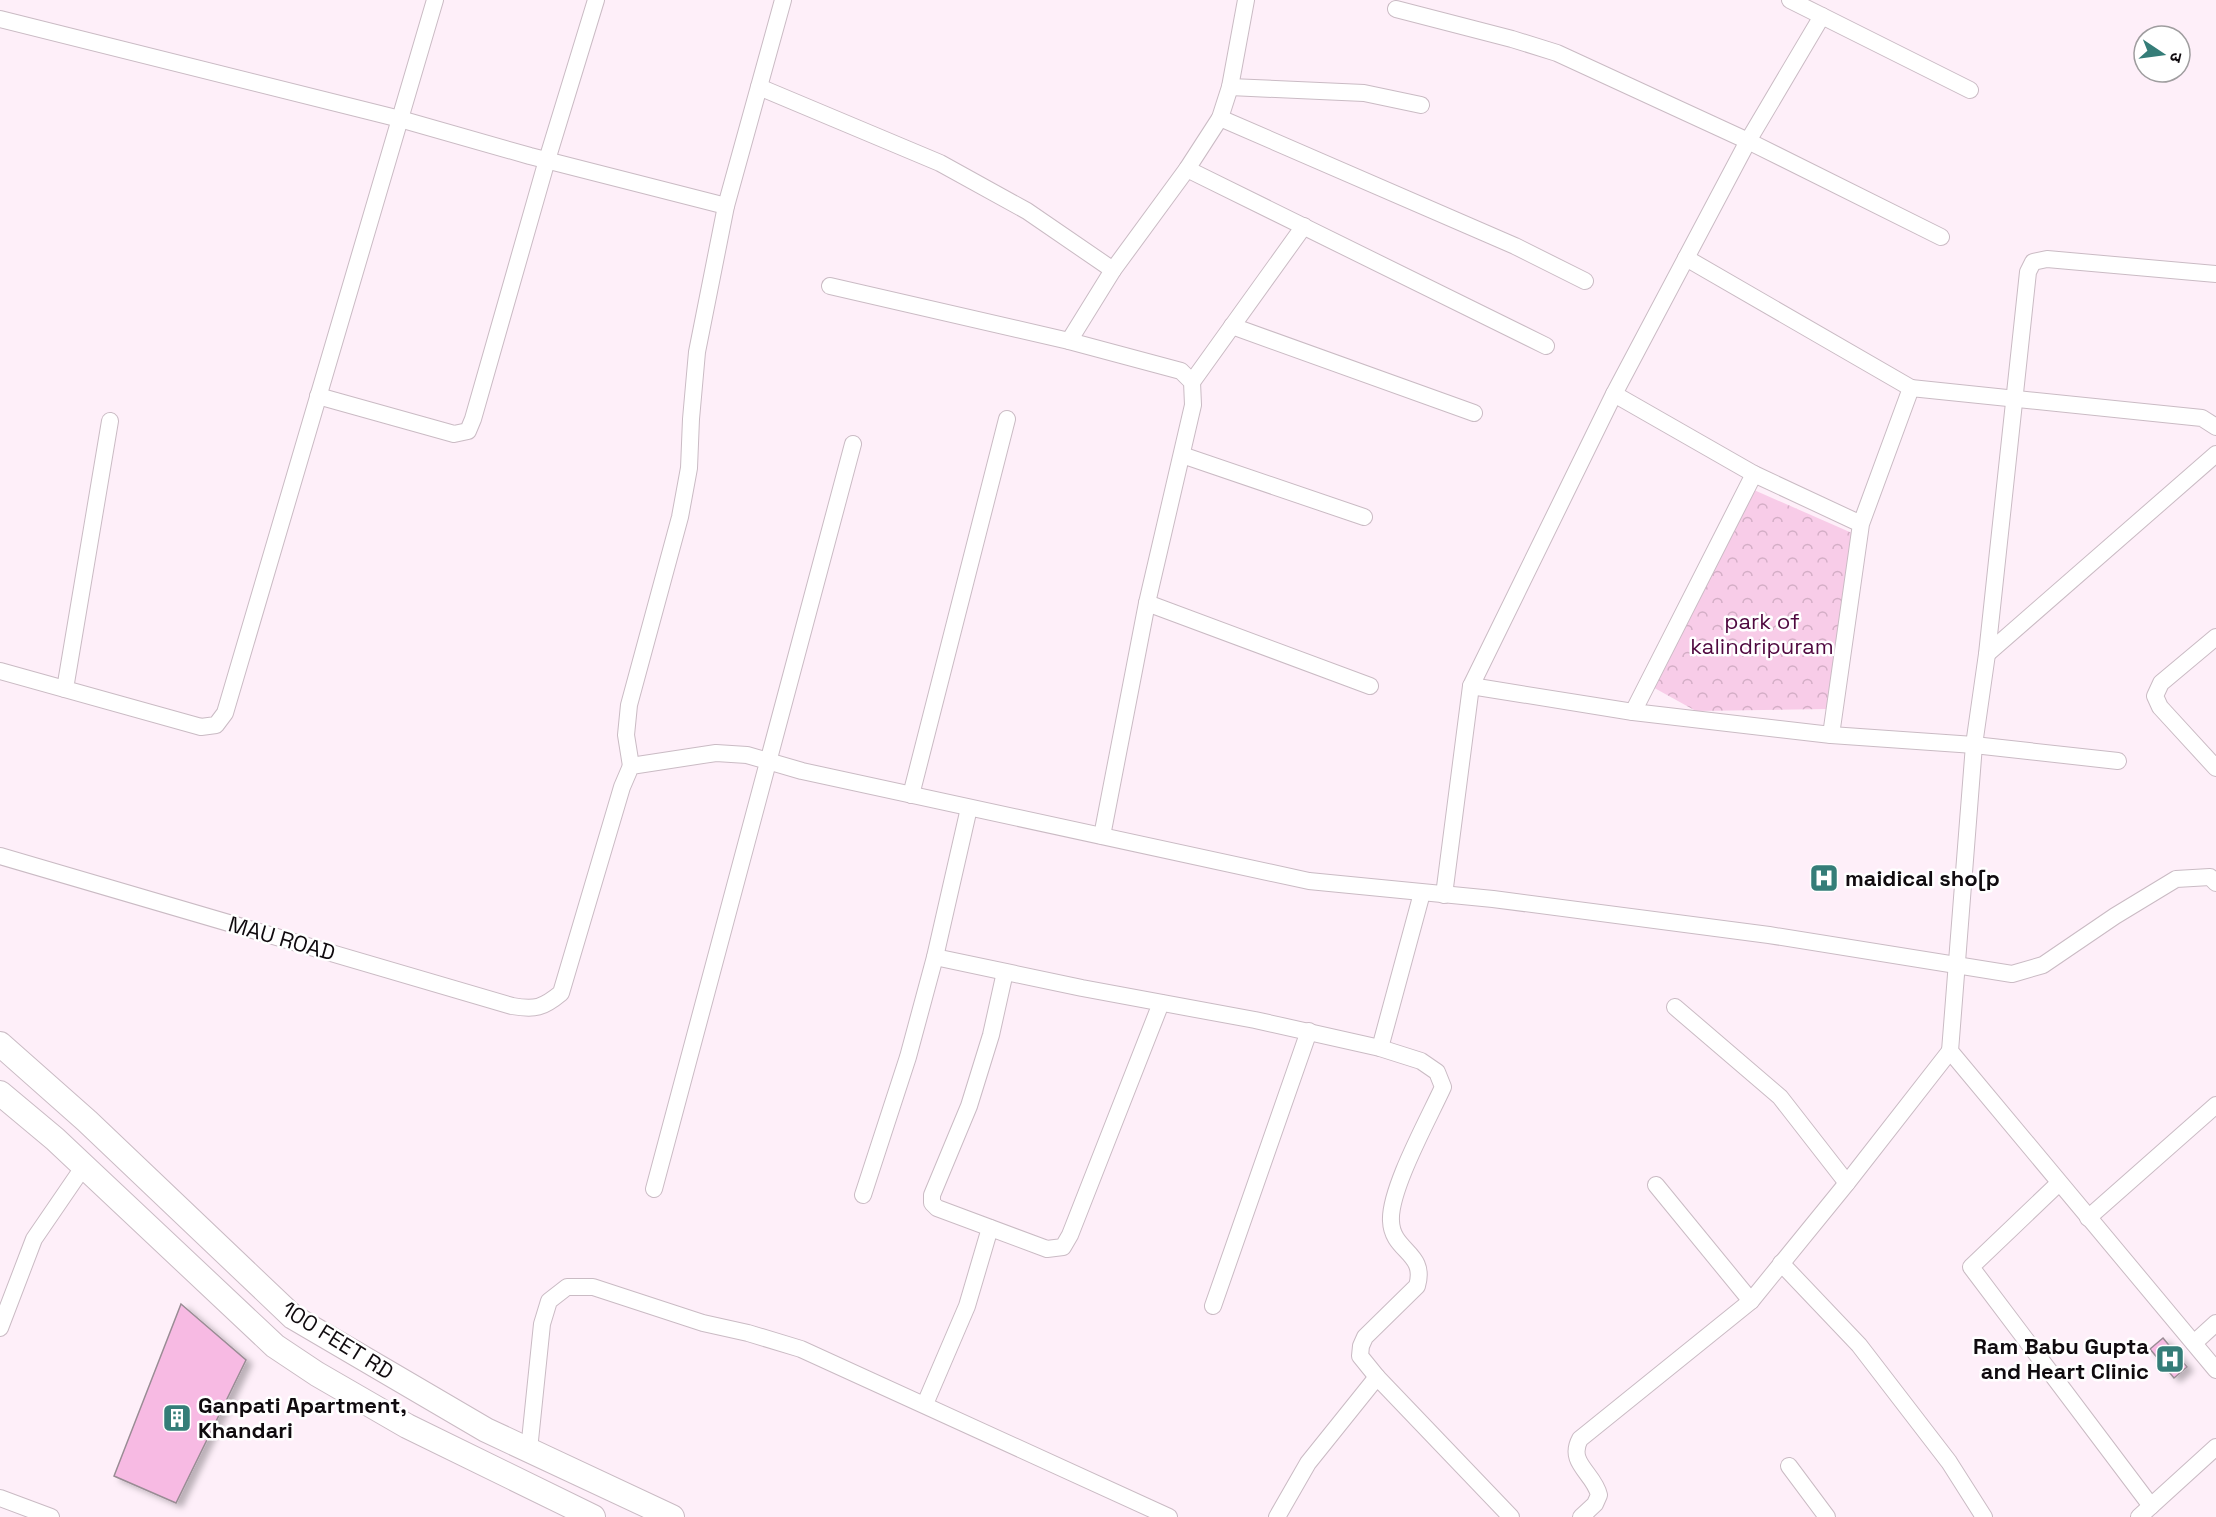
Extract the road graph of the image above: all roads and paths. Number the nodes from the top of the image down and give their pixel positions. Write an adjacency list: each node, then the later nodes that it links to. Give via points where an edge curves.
1 (435, 0): 14 (street)
2 (596, 0): 16 (street)
3 (783, 0): 9 (street)
4 (1246, 0): 10 (street)
5 (1790, 0): 7 (street)
6 (1396, 9): 15 (street, via 1557,53)
7 (1822, 16): 11 (street); 15 (street)
8 (0, 19): 14 (street)
9 (759, 87): 18 (street); 22 (street, via 940,164 1027,211)
10 (1230, 87): 12 (street, via 1364,93); 13 (street)
11 (1970, 90)
12 (1421, 105)
13 (1220, 118): 17 (street); 24 (street, via 1515,246)
14 (400, 119): 16 (street); 32 (street)
15 (1748, 141): 20 (street); 21 (street)
16 (547, 160): 18 (street); 32 (street, via 468,430 454,434)
17 (1187, 169): 19 (street); 22 (street)
18 (726, 206): 56 (street, via 697,352 689,468 682,507 629,705 626,735)
19 (1304, 226): 26 (street); 28 (street)
20 (1941, 237)
21 (1686, 258): 30 (street); 31 (street)
22 (1113, 270): 27 (street)
23 (2216, 274): 33 (street, via 2047,259 2033,262 2028,272)
24 (1586, 281)
25 (830, 286): 27 (street)
26 (1232, 326): 29 (street); 34 (street)
27 (1069, 341): 29 (street, via 1181,371)
28 (1546, 346)
29 (1192, 382): 40 (street, via 1193,405)
30 (1911, 388): 33 (street); 43 (street)
31 (1614, 394): 41 (street); 49 (street)
32 (318, 396): 50 (street, via 225,713 216,725 201,727)
33 (2014, 397): 37 (street, via 2202,418); 46 (street)
34 (1474, 413)
35 (1007, 419): 58 (street)
36 (110, 421): 50 (street)
37 (2216, 427)
38 (853, 444): 54 (street)
39 (2216, 454): 46 (street)
40 (1182, 455): 42 (street); 44 (street)
41 (1754, 474): 43 (street); 51 (street)
42 (1364, 517)
43 (1861, 524): 52 (street)
44 (1147, 603): 48 (street); 60 (street)
45 (2216, 637): 57 (street, via 2161,683 2156,696 2160,707)
46 (1987, 654): 53 (street)
47 (0, 671): 50 (street)
48 (1370, 686)
49 (1471, 686): 51 (street); 64 (street)
50 (65, 689)
51 (1633, 712): 52 (street)
52 (1831, 735): 53 (street)
53 (1974, 745): 55 (street); 66 (street)
54 (768, 761): 56 (street, via 716,753); 58 (street); 80 (street)
55 (2118, 761)
56 (631, 766): 61 (street, MAU ROAD, via 561,993 548,1005 530,1010)
57 (2216, 768)
58 (911, 795): 59 (street)
59 (969, 808): 60 (street); 65 (street)
60 (1102, 837): 63 (street, via 1309,881)
61 (0, 856)
62 (2214, 877): 66 (street, via 2176,879 2043,965 2012,974)
63 (1422, 892): 64 (street); 72 (street)
64 (1444, 895): 66 (street, via 1769,935)
65 (935, 957): 67 (street); 81 (street, via 908,1057)
66 (1957, 966): 73 (street)
67 (1005, 972): 68 (street); 83 (street, via 969,1106 932,1195 937,1208)
68 (1161, 1003): 70 (street); 83 (street, via 1063,1247 1047,1249)
69 (1675, 1007): 78 (street, via 1780,1097)
70 (1309, 1031): 72 (street); 86 (street)
71 (0, 1044): 94 (main road, 100 FEET RD, via 293,1317 486,1430)
72 (1380, 1048): 91 (street, via 1421,1061 1437,1072 1443,1087 1391,1209 1396,1240 1418,1263 1420,1277 1417,1286 1365,1337 1361,1346 1360,1356)
73 (1950, 1051): 77 (street); 78 (street)
74 (0, 1093): 76 (main road)
75 (2216, 1105): 82 (street)
76 (84, 1166): 88 (street, via 34,1239); 99 (main road, via 275,1346 407,1426)
77 (2059, 1183): 82 (street); 97 (street, via 1971,1267)
78 (1847, 1184): 84 (street)
79 (1656, 1185): 85 (street)
80 (654, 1189)
81 (863, 1195)
82 (2088, 1218): 89 (street)
83 (990, 1228): 92 (street, via 968,1306)
84 (1781, 1263): 85 (street); 106 (street, via 1859,1346 1948,1462)
85 (1751, 1301): 104 (street, via 1580,1439 1575,1449 1577,1459 1599,1495)
86 (1213, 1306)
87 (2216, 1323): 89 (street)
88 (0, 1328)
89 (2194, 1343): 90 (street)
90 (2216, 1370)
91 (1377, 1377): 102 (street, via 1308,1463); 103 (street)
92 (925, 1404): 94 (street, via 801,1349 703,1323 593,1287 567,1287 549,1301 542,1324); 101 (street)
93 (2216, 1447): 97 (street)
94 (528, 1450): 100 (main road, 100 FEET RD)
95 (1789, 1466): 105 (street)
96 (0, 1498): 98 (street)
97 (2145, 1512)
98 (51, 1517)
99 (593, 1517)
100 (672, 1517)
101 (1169, 1517)
102 (1277, 1517)
103 (1511, 1517)
104 (1581, 1517)
105 (1827, 1517)
106 (1984, 1517)

